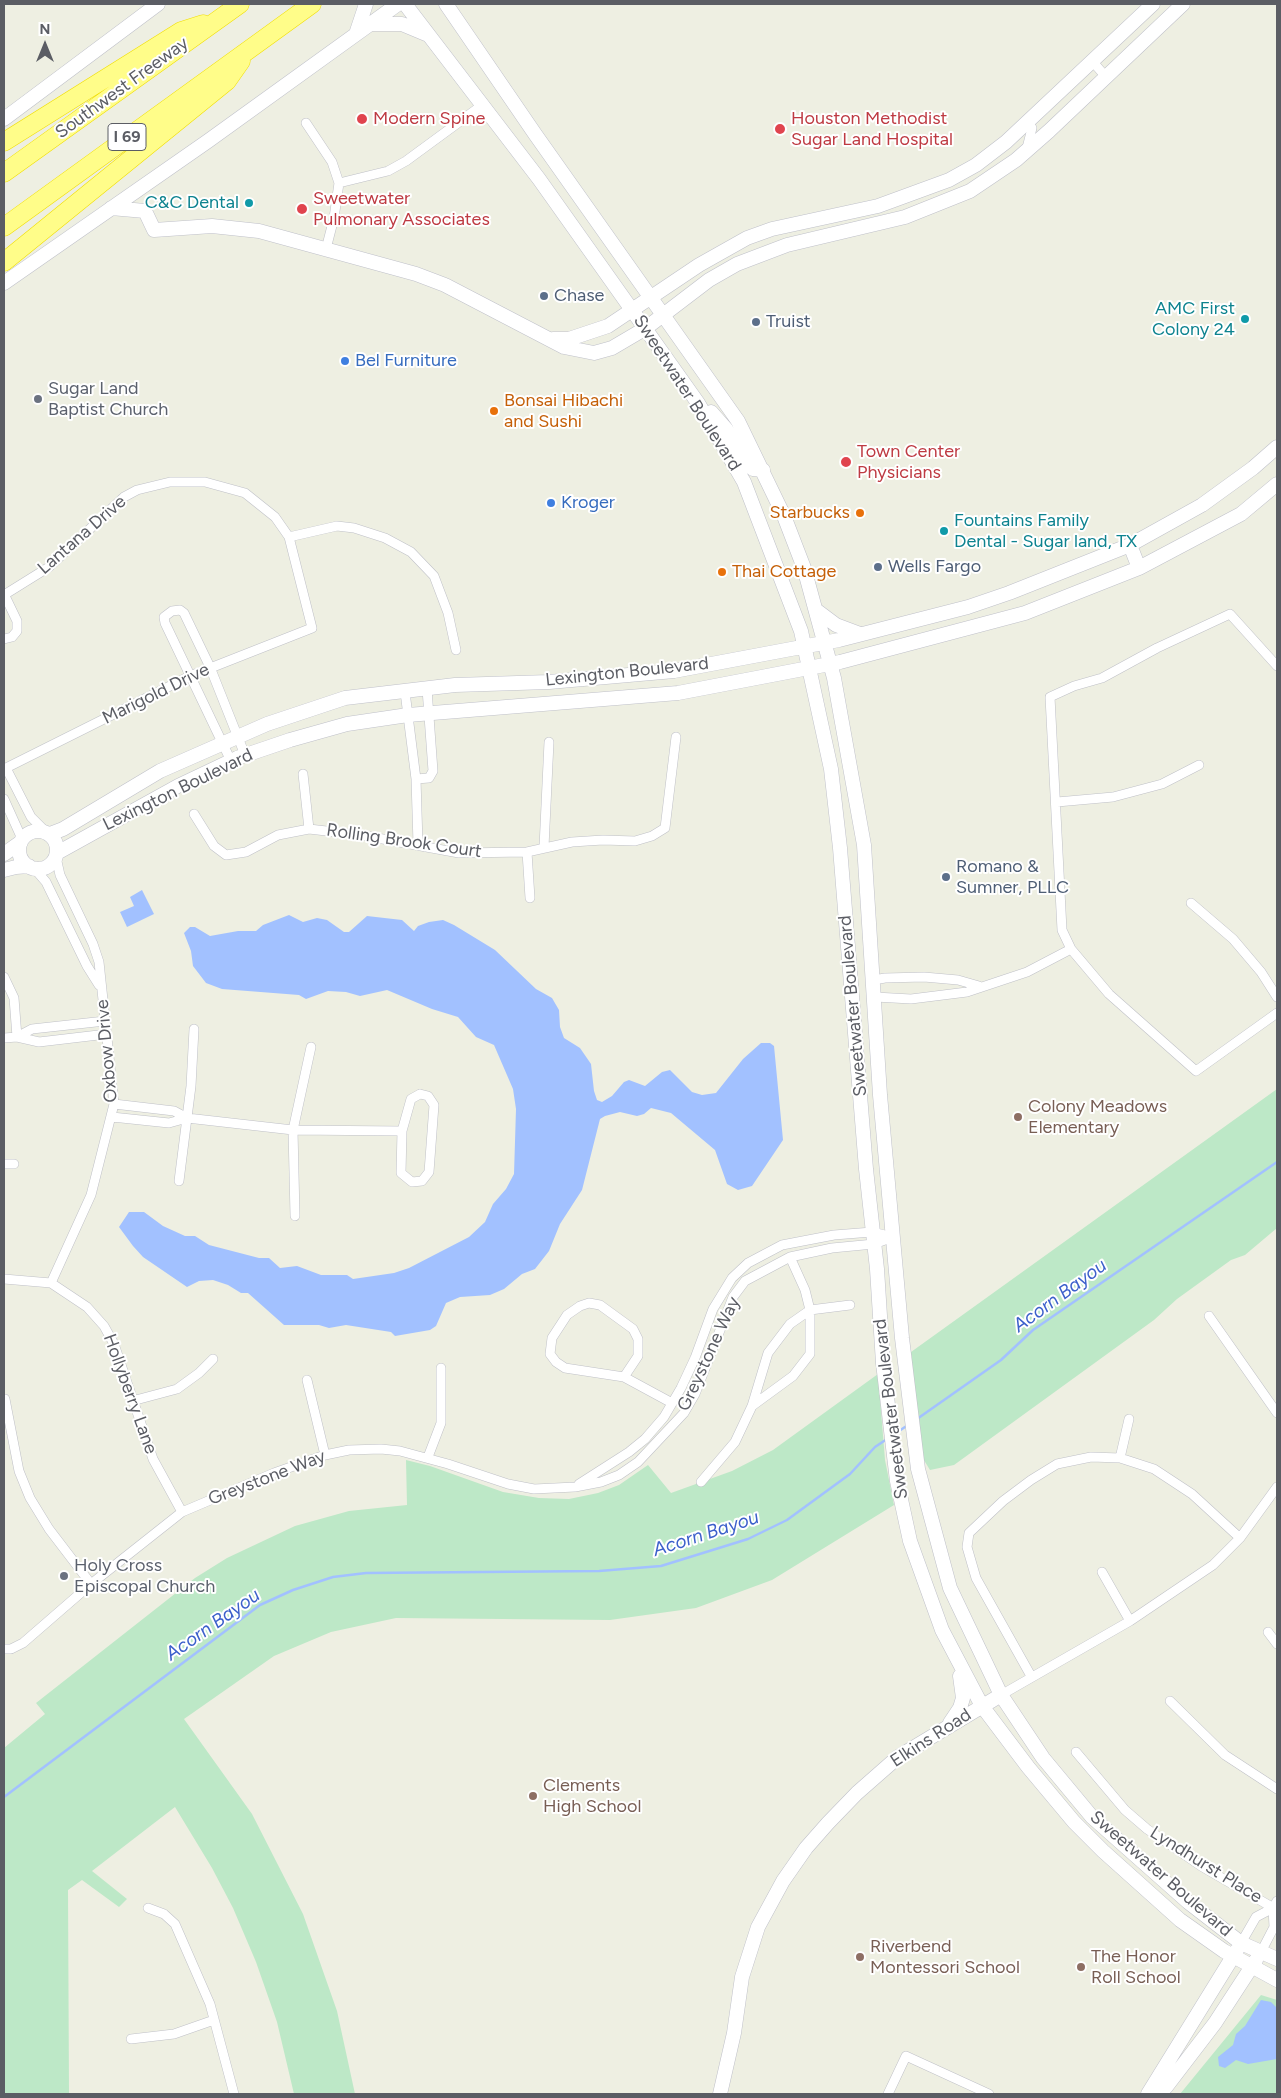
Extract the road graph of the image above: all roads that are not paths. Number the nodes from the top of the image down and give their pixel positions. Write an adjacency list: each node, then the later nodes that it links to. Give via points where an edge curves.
1 (158, 4): 19 (main road)
2 (240, 4): 11 (highway, Southwest Freeway / I 69)
3 (312, 4): 15 (highway, I 69)
4 (366, 4): 13 (main road)
5 (398, 4): 12 (main road)
6 (405, 4): 14 (main road, Sweetwater Boulevard)
7 (1153, 4): 16 (main road)
8 (1183, 4): 10 (main road)
9 (449, 6): 35 (main road, Sweetwater Boulevard, via 539,141)
10 (1171, 10): 17 (main road)
11 (218, 19): 22 (highway, via 181,31); 24 (highway, Southwest Freeway / I 69)
12 (370, 24): 13 (main road); 14 (main road, via 402,24)
13 (356, 34): 28 (main road)
14 (427, 34): 18 (main road, Sweetwater Boulevard)
15 (250, 48): 29 (highway, I 69); 33 (highway, via 227,80)
16 (1094, 62): 17 (street); 20 (main road)
17 (1106, 77): 23 (main road)
18 (481, 106): 26 (street, via 388,171); 36 (main road, Sweetwater Boulevard, via 539,179)
19 (4, 119)
20 (1027, 122): 23 (street, via 1032,128); 25 (main road, via 981,161)
21 (306, 123): 26 (street, via 332,162)
22 (4, 142)
23 (1026, 151): 27 (main road, via 990,178)
24 (4, 174)
25 (949, 180): 27 (street); 30 (main road, via 878,206)
26 (339, 183): 32 (street)
27 (957, 196): 31 (main road, via 896,219)
28 (111, 208): 32 (main road, via 145,211 154,230 190,226 235,228 283,236); 34 (main road)
29 (4, 226)
30 (781, 226): 31 (street); 35 (main road, via 747,238)
31 (787, 246): 37 (main road, via 737,264)
32 (326, 249): 39 (main road, via 437,280)
33 (4, 262)
34 (4, 283)
35 (651, 296): 36 (main road); 37 (main road, Sweetwater Boulevard)
36 (633, 309): 38 (main road, Sweetwater Boulevard); 39 (main road, via 597,331)
37 (663, 313): 38 (main road); 42 (main road, Sweetwater Boulevard, via 738,421)
38 (646, 328): 39 (main road, via 612,348 594,353 564,347); 40 (main road, Sweetwater Boulevard)
39 (553, 340)
40 (698, 403): 42 (main road, via 705,406 726,429 748,466); 43 (main road, Sweetwater Boulevard)
41 (1277, 447): 47 (main road, Lexington Boulevard, via 1202,504)
42 (763, 470): 45 (main road, Sweetwater Boulevard)
43 (744, 482): 45 (main road, via 757,482); 57 (main road, Sweetwater Boulevard)
44 (1277, 484): 48 (main road, Lexington Boulevard, via 1242,514)
45 (784, 516): 50 (main road, Sweetwater Boulevard)
46 (289, 537): 49 (street, Lantana Drive, via 275,517 245,493 205,482 170,482 137,490 124,497 49,567); 52 (street, Lantana Drive); 58 (street, via 337,526 354,528 385,538 411,552 434,576 448,613)
47 (1130, 545): 48 (main road); 51 (main road, Lexington Boulevard, via 1009,594)
48 (1139, 568): 54 (main road, Lexington Boulevard, via 1024,613)
49 (4, 595): 55 (street, via 17,621 12,637)
50 (816, 610): 53 (main road, via 836,625); 56 (main road, Sweetwater Boulevard)
51 (935, 615): 53 (main road, Lexington Boulevard); 54 (main road)
52 (312, 628): 61 (street, Marigold Drive)
53 (860, 634): 56 (main road, Lexington Boulevard)
54 (942, 636): 59 (main road, Lexington Boulevard)
55 (4, 639)
56 (824, 642): 57 (main road, Lexington Boulevard); 59 (main road, Sweetwater Boulevard)
57 (805, 646): 62 (main road, Sweetwater Boulevard); 63 (main road, Lexington Boulevard)
58 (456, 650)
59 (830, 664): 62 (main road, Lexington Boulevard); 87 (main road, Sweetwater Boulevard)
60 (1277, 666): 81 (street, via 1230,614 1102,678 1050,696)
61 (210, 667): 64 (street, Marigold Drive); 64 (street, via 184,613 172,611 164,617 165,623); 70 (street)
62 (810, 668): 67 (main road, Lexington Boulevard); 89 (main road, Sweetwater Boulevard, via 831,769)
63 (674, 671): 65 (main road, Lexington Boulevard); 67 (main road)
64 (190, 676): 73 (street); 77 (street, Marigold Drive)
65 (427, 689): 66 (main road, Lexington Boulevard); 68 (street)
66 (405, 692): 69 (street); 70 (main road, Lexington Boulevard, via 345,698)
67 (678, 693): 68 (main road, Lexington Boulevard)
68 (429, 714): 69 (main road, Lexington Boulevard); 79 (street, via 433,771 429,778)
69 (408, 715): 74 (main road, Lexington Boulevard, via 346,724); 79 (street)
70 (237, 736): 73 (main road, Lexington Boulevard); 74 (street)
71 (676, 737): 88 (street, Rolling Brook Court, via 665,828 635,841 603,840)
72 (549, 742): 88 (street)
73 (222, 743): 75 (street); 84 (main road, Lexington Boulevard, via 160,771 63,829)
74 (245, 755): 75 (main road, Lexington Boulevard)
75 (231, 761): 92 (main road, Lexington Boulevard, via 178,786)
76 (1199, 765): 81 (street, via 1162,784 1114,797)
77 (5, 768): 84 (street, via 31,817)
78 (303, 774): 83 (street)
79 (416, 779): 86 (street)
80 (4, 799): 85 (street)
81 (1057, 802): 97 (street, via 1062,930)
82 (194, 814): 83 (street, Rolling Brook Court, via 214,846 226,855 246,852 278,835)
83 (309, 829): 86 (street, Rolling Brook Court)
84 (47, 833): 85 (main road, via 30,832); 92 (main road, via 56,842)
85 (22, 840): 91 (main road); 93 (main road, via 20,856)
86 (418, 844): 90 (street, Rolling Brook Court, via 459,853)
87 (864, 845): 89 (main road); 99 (main road, Sweetwater Boulevard)
88 (544, 847): 90 (street, Rolling Brook Court)
89 (840, 848): 102 (main road, Sweetwater Boulevard)
90 (527, 852): 95 (street)
91 (4, 854)
92 (57, 855): 93 (main road, via 47,866); 101 (street, Oxbow Drive, via 60,875 99,962)
93 (31, 867): 94 (main road, via 16,866); 101 (street, Oxbow Drive, via 46,882)
94 (4, 870)
95 (530, 898)
96 (1191, 903): 104 (street, via 1233,939)
97 (1071, 949): 100 (street, via 1027,972); 105 (street, via 1109,994 1196,1071)
98 (4, 977): 109 (street, via 14,998)
99 (874, 980): 100 (street, via 924,977); 102 (main road); 103 (main road, Sweetwater Boulevard)
100 (980, 986): 103 (street, via 967,992 935,997)
101 (101, 988): 106 (street, Oxbow Drive)
102 (853, 991): 103 (main road); 122 (main road, Sweetwater Boulevard)
103 (875, 997): 121 (main road, Sweetwater Boulevard)
104 (1277, 997)
105 (1277, 1013)
106 (105, 1021): 108 (street, Oxbow Drive); 109 (street, via 32,1029)
107 (194, 1030): 114 (street)
108 (107, 1034): 109 (street, via 39,1042); 112 (street, Oxbow Drive)
109 (17, 1037): 110 (street)
110 (4, 1038)
111 (311, 1047): 115 (street)
112 (114, 1104): 113 (street, Oxbow Drive); 114 (street, via 174,1111)
113 (112, 1117): 114 (street, via 169,1123); 125 (street, Oxbow Drive, via 91,1195)
114 (186, 1118): 115 (street); 119 (street)
115 (294, 1130): 116 (street); 120 (street)
116 (402, 1131): 116 (street, via 411,1099 420,1094 428,1096 434,1105 429,1172 422,1181 412,1182 401,1173)
117 (4, 1164): 118 (street)
118 (14, 1164)
119 (179, 1181)
120 (295, 1216)
121 (893, 1237): 122 (street, Greystone Way); 159 (main road, Sweetwater Boulevard, via 918,1469 950,1588)
122 (873, 1238): 123 (street, Greystone Way); 129 (street, Greystone Way, via 834,1235 782,1244 763,1253 732,1278 713,1310); 157 (main road, Sweetwater Boulevard, via 897,1481 910,1541 924,1584)
123 (790, 1257): 127 (street); 130 (street, Greystone Way, via 746,1282 733,1297)
124 (4, 1279): 125 (street, Hollyberry Lane)
125 (51, 1283): 136 (street, Hollyberry Lane, via 87,1307 104,1326 114,1344)
126 (850, 1305): 127 (street)
127 (810, 1310): 138 (street, via 790,1324 768,1353); 138 (street, via 810,1354 793,1376)
128 (1209, 1316): 139 (street)
129 (699, 1344): 130 (street); 137 (street, Greystone Way)
130 (712, 1350): 145 (street, Greystone Way, via 684,1413)
131 (213, 1359): 136 (street, via 199,1374 177,1389)
132 (441, 1368): 143 (street, via 441,1423)
133 (624, 1377): 133 (street, via 565,1368 556,1362 550,1354 552,1338 567,1315 589,1303 600,1305 633,1329 638,1339 638,1356); 137 (street)
134 (307, 1380): 142 (street)
135 (5, 1399): 152 (street, via 19,1471 30,1498)
136 (132, 1401): 149 (street, Hollyberry Lane, via 153,1459)
137 (672, 1403): 141 (street, Greystone Way, via 654,1429)
138 (752, 1406): 146 (street, via 735,1442)
139 (1277, 1413)
140 (1129, 1419): 144 (street)
141 (629, 1452): 145 (street); 147 (street, Greystone Way)
142 (324, 1455): 143 (street, Greystone Way, via 381,1449); 149 (street, Greystone Way)
143 (428, 1457): 147 (street, Greystone Way, via 508,1484 550,1490)
144 (1120, 1458): 150 (street, via 1154,1469 1192,1494); 158 (street, via 1092,1457 1057,1464 1003,1501 969,1533 967,1547 976,1578)
145 (638, 1462): 147 (street, Greystone Way, via 610,1479)
146 (701, 1482)
147 (575, 1487)
148 (1277, 1487): 150 (street, Elkins Road)
149 (182, 1512): 152 (street, Greystone Way)
150 (1240, 1538): 153 (street, Elkins Road, via 1213,1565)
151 (1102, 1572): 153 (street)
152 (91, 1584): 156 (street, Greystone Way, via 23,1643)
153 (1130, 1621): 158 (street, Elkins Road, via 1080,1652)
154 (1268, 1632): 155 (street)
155 (1277, 1644)
156 (4, 1649)
157 (958, 1663): 161 (main road, Sweetwater Boulevard); 162 (main road, via 963,1698)
158 (1031, 1676): 159 (street, Elkins Road)
159 (1001, 1695): 161 (main road, Elkins Road); 167 (main road, Sweetwater Boulevard, via 1043,1758 1092,1817 1188,1902)
160 (1170, 1702): 164 (street, via 1225,1755)
161 (982, 1706): 162 (main road, Elkins Road); 169 (main road, Sweetwater Boulevard, via 1074,1822 1180,1920)
162 (948, 1726): 176 (main road, Elkins Road, via 898,1757 857,1793 806,1848 774,1894 758,1927 742,1977 734,2034)
163 (1076, 1752): 165 (street, Lyndhurst Place, via 1126,1810 1147,1829 1201,1866)
164 (1277, 1789)
165 (1276, 1906): 167 (street, via 1256,1917); 168 (street, via 1274,1927)
166 (148, 1908): 173 (street, via 164,1914 175,1924)
167 (1241, 1943): 168 (main road, Sweetwater Boulevard); 169 (main road)
168 (1260, 1952): 170 (main road, Sweetwater Boulevard); 171 (main road)
169 (1233, 1957): 171 (main road, Sweetwater Boulevard); 179 (main road)
170 (1277, 1959)
171 (1252, 1968): 172 (main road, Sweetwater Boulevard); 180 (main road, via 1215,2023 1166,2087)
172 (1277, 1980)
173 (214, 2020): 174 (street, via 174,2034); 175 (street)
174 (130, 2039)
175 (234, 2094)
176 (720, 2094)
177 (888, 2094): 178 (street, via 906,2056)
178 (989, 2094)
179 (1148, 2094)
180 (1157, 2094)

